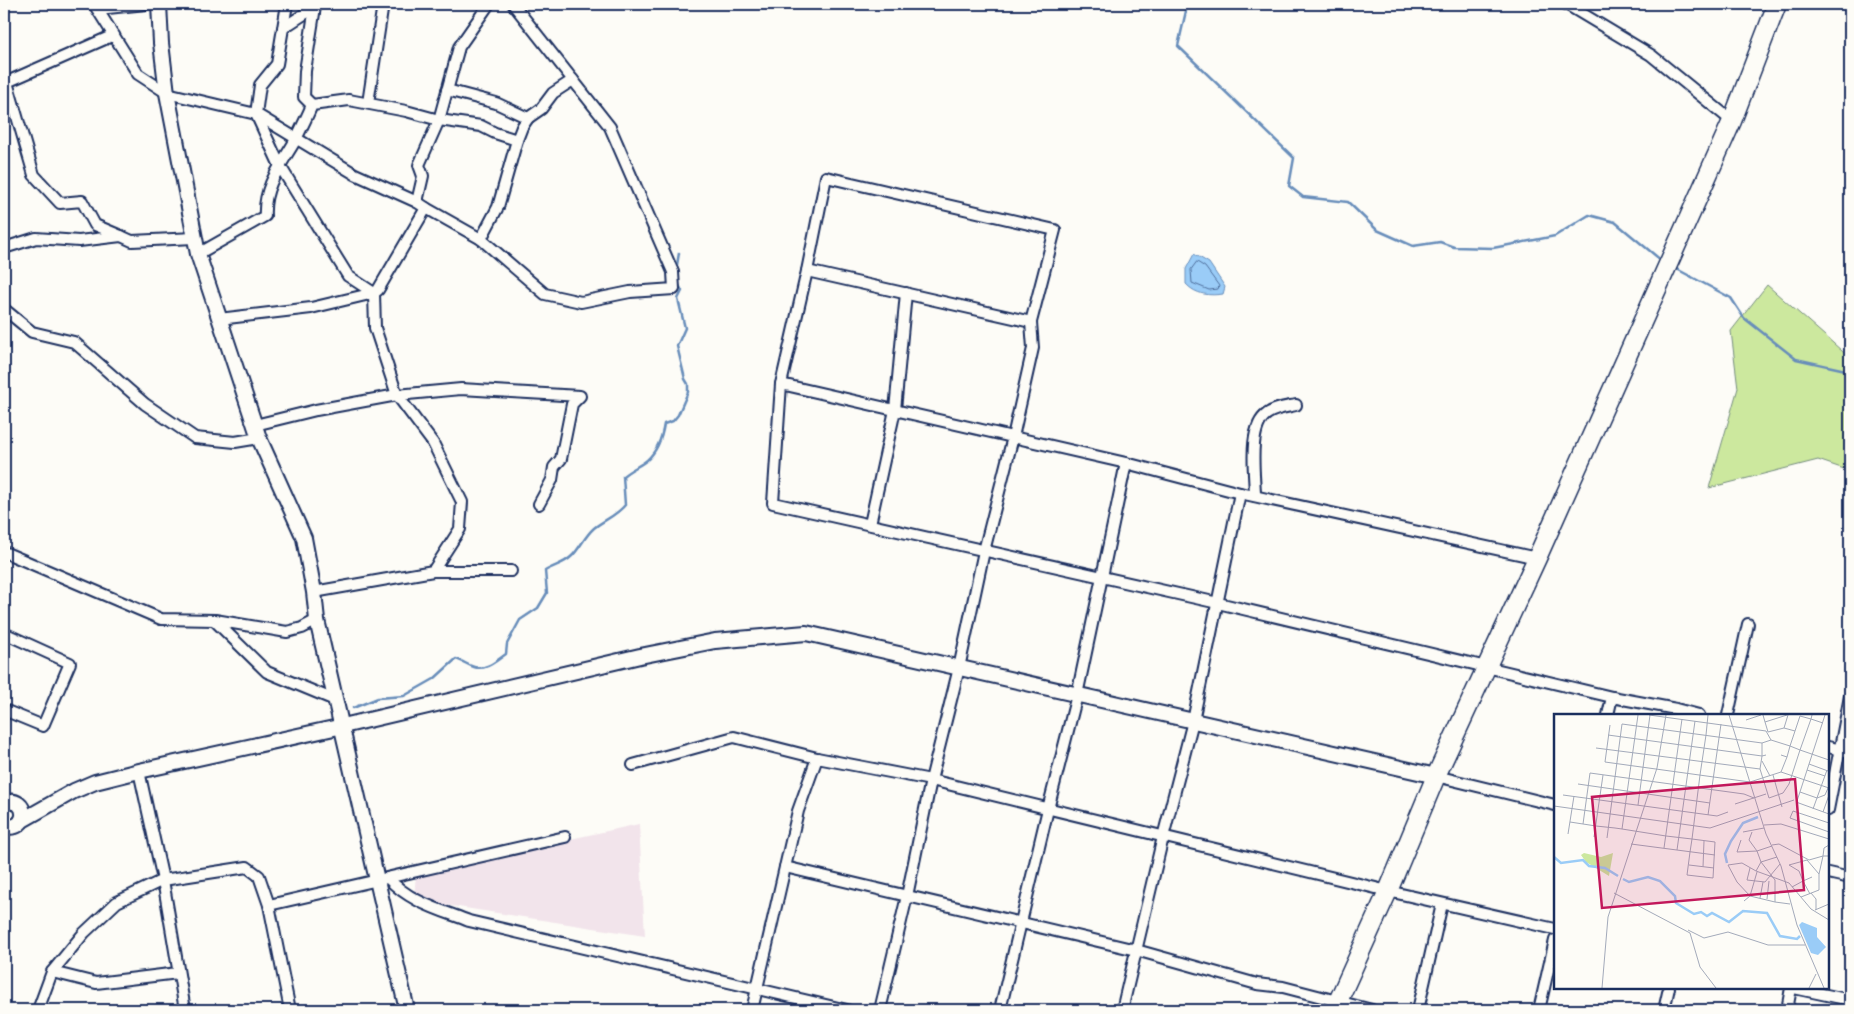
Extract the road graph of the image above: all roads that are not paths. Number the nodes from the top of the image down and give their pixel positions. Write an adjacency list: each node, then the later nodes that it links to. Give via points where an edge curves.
1 (146, 4): 9 (street)
2 (159, 4): 16 (street)
3 (287, 4): 11 (street)
4 (383, 4): 17 (street)
5 (489, 4): 15 (street, via 458,47)
6 (513, 4): 14 (street)
7 (1566, 4): 22 (street, via 1651,54)
8 (1777, 4): 22 (highway)
9 (96, 6): 12 (street)
10 (316, 6): 11 (street); 18 (street, via 304,80 304,97)
11 (283, 28): 19 (street, via 277,64 260,85)
12 (114, 35): 13 (street); 16 (street, via 138,74)
13 (5, 80): 28 (street, via 34,176 60,203 82,201 95,225)
14 (573, 80): 20 (street, via 553,93 541,109); 30 (street, via 610,126 673,272 674,289 630,292 582,302 545,294)
15 (447, 90): 20 (street, via 496,103); 21 (street)
16 (167, 93): 19 (street); 29 (street)
17 (368, 104): 18 (street, via 349,100); 21 (street)
18 (312, 105): 23 (street)
19 (256, 114): 23 (street); 25 (street)
20 (528, 118): 24 (street)
21 (439, 120): 24 (street, via 481,126); 26 (street, via 419,165 423,176)
22 (1732, 121): 52 (highway)
23 (296, 138): 25 (street); 26 (street, via 355,174)
24 (517, 140): 30 (street, via 498,207)
25 (280, 166): 32 (street, via 268,187 265,216); 34 (street, via 348,276)
26 (417, 202): 27 (street)
27 (426, 208): 30 (street); 34 (street)
28 (121, 236): 29 (street, via 132,241); 31 (street, via 79,241 36,238)
29 (194, 238): 32 (street)
30 (481, 239)
31 (4, 248)
32 (198, 254): 37 (street)
33 (808, 270): 35 (street); 38 (street, via 826,177 836,179 1055,230); 39 (street)
34 (374, 293): 37 (street, via 311,308); 40 (street, via 375,328)
35 (906, 293): 38 (street); 42 (street)
36 (4, 309): 43 (street, via 32,332 74,342 144,404 195,438 235,442)
37 (219, 319): 43 (street)
38 (1032, 322): 44 (street, via 1033,348)
39 (781, 384): 42 (street); 49 (street, via 774,503)
40 (397, 395): 43 (street, via 316,410); 48 (street, via 461,389 580,396 572,404 561,459); 53 (street, via 433,443 462,502 460,529)
41 (1296, 405): 47 (street, via 1272,411 1258,425 1254,441)
42 (895, 410): 44 (street); 49 (street)
43 (257, 432): 56 (street, via 304,538)
44 (1013, 437): 45 (street); 50 (street)
45 (1126, 463): 46 (street); 55 (street)
46 (1240, 493): 47 (street); 57 (street)
47 (1255, 496): 52 (street)
48 (539, 504)
49 (870, 524): 50 (street)
50 (984, 551): 55 (street); 63 (street)
51 (4, 552): 58 (street, via 162,619)
52 (1537, 558): 62 (highway)
53 (433, 571): 54 (street); 56 (street)
54 (511, 571)
55 (1103, 577): 57 (street); 64 (street)
56 (314, 592): 59 (street)
57 (1218, 604): 62 (street); 72 (street)
58 (215, 620): 59 (street, via 288,632); 67 (street, via 267,672)
59 (317, 620): 67 (street)
60 (1748, 624): 71 (street)
61 (4, 633): 68 (street, via 70,663 43,726)
62 (1486, 666): 66 (street); 80 (highway)
63 (959, 668): 64 (street); 73 (street, via 806,633 715,640 526,681); 81 (street)
64 (1077, 695): 72 (street); 87 (street)
65 (1850, 696): 75 (street)
66 (1612, 697): 69 (street); 70 (street)
67 (337, 701): 73 (street)
68 (4, 710)
69 (1608, 714)
70 (1695, 714)
71 (1728, 714)
72 (1193, 721): 80 (street); 89 (street)
73 (343, 726): 79 (street); 95 (street)
74 (1829, 747): 75 (street)
75 (1839, 750): 76 (street); 86 (street)
76 (1850, 752)
77 (817, 758): 78 (street, via 734,737); 81 (street); 92 (street, via 798,811)
78 (633, 765)
79 (139, 771): 83 (street, via 95,782); 96 (street)
80 (1436, 776): 85 (street); 97 (highway)
81 (931, 780): 87 (street); 98 (street)
82 (4, 803): 84 (street)
83 (52, 803): 84 (street); 88 (street)
84 (19, 805): 88 (street, via 23,813)
85 (1554, 805)
86 (1829, 805)
87 (1048, 809): 89 (street); 101 (street)
88 (13, 824): 91 (street)
89 (1163, 836): 97 (street); 104 (street)
90 (565, 837): 95 (street)
91 (4, 838)
92 (785, 867): 98 (street); 107 (street)
93 (1829, 873): 94 (street)
94 (1850, 878)
95 (383, 879): 100 (street); 107 (street, via 429,906 469,921); 116 (street)
96 (163, 880): 100 (street, via 247,867 259,876); 105 (street, via 117,902 84,933); 106 (street)
97 (1388, 891): 99 (street); 112 (highway)
98 (908, 896): 101 (street); 119 (street)
99 (1442, 904): 102 (street); 123 (street)
100 (269, 905): 115 (street)
101 (1020, 923): 104 (street); 120 (street)
102 (1554, 929)
103 (1554, 944): 124 (street)
104 (1136, 950): 112 (street, via 1257,984 1283,987); 121 (street)
105 (52, 972): 106 (street, via 96,983); 113 (street)
106 (178, 973): 114 (street)
107 (756, 989): 117 (street); 118 (street)
108 (1669, 989): 125 (street)
109 (1792, 989): 126 (street)
110 (1797, 989): 111 (street)
111 (1850, 1000)
112 (1336, 1006): 122 (street)
113 (38, 1010)
114 (184, 1010)
115 (290, 1010)
116 (407, 1010)
117 (752, 1010)
118 (847, 1010)
119 (880, 1010)
120 (1000, 1010)
121 (1122, 1010)
122 (1372, 1010)
123 (1418, 1010)
124 (1539, 1010)
125 (1664, 1010)
126 (1786, 1010)

